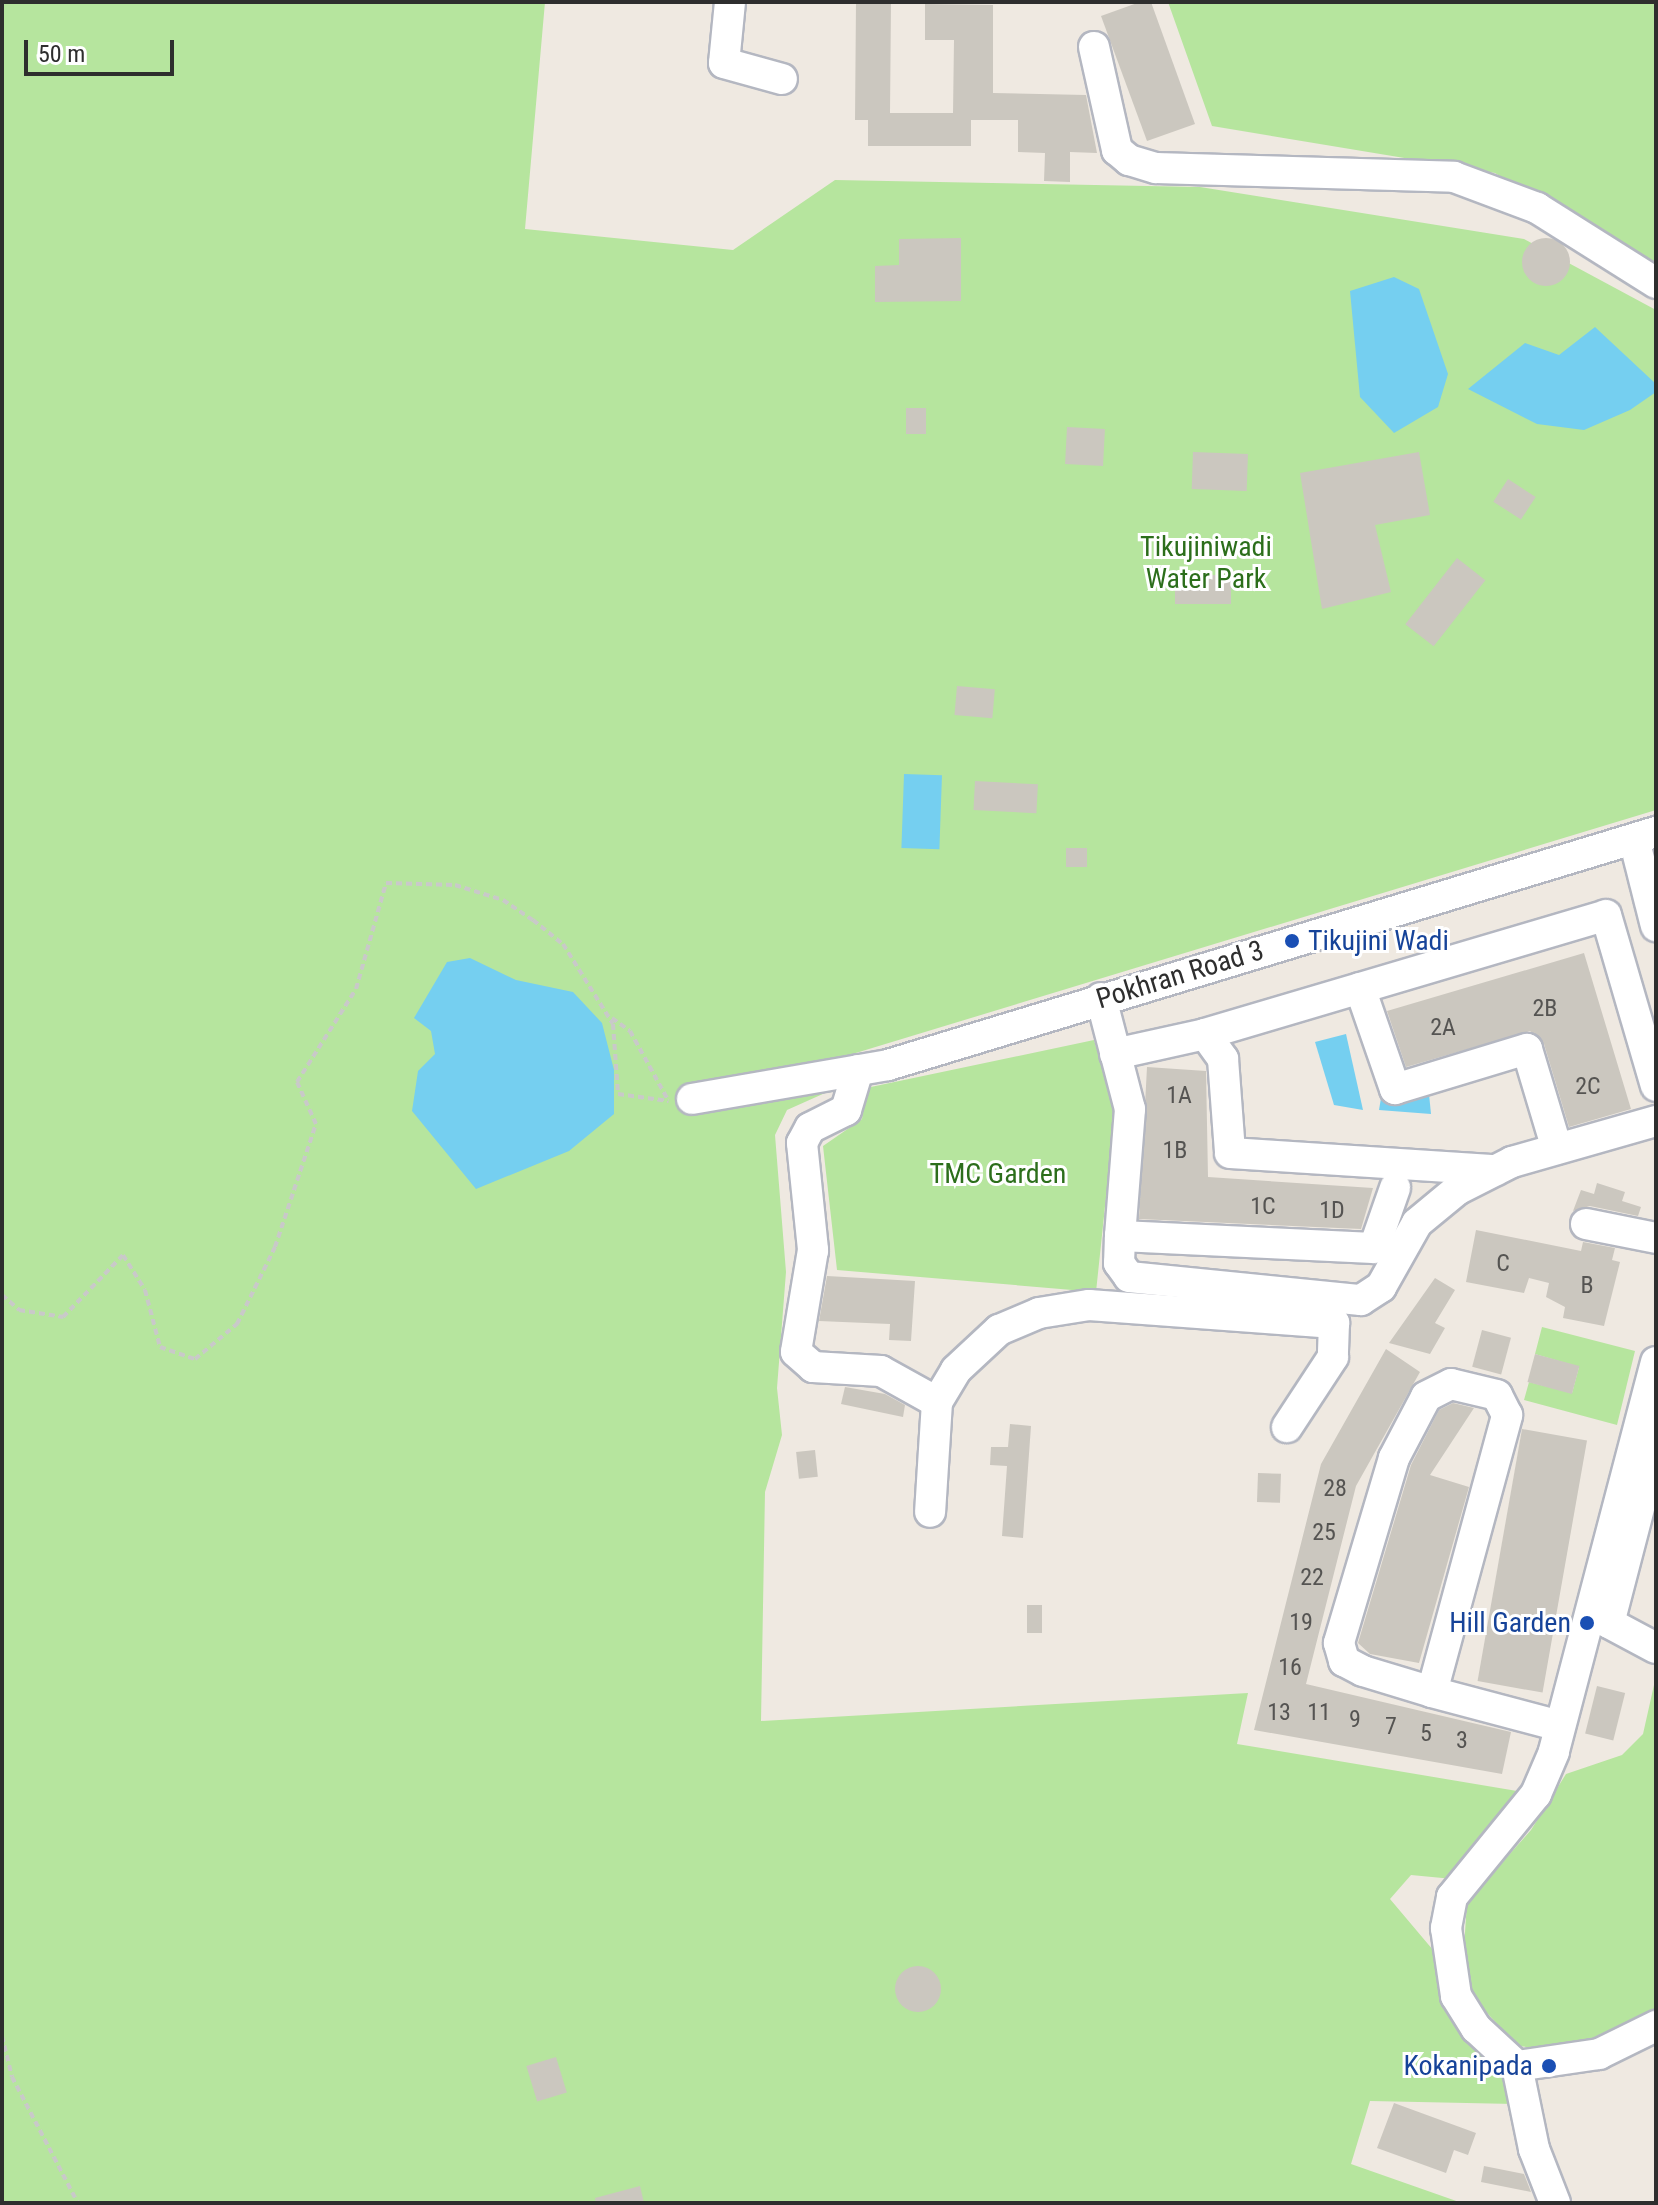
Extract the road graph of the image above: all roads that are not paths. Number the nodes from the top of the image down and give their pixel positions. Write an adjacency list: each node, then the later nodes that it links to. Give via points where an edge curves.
1 (730, 2): 3 (street, via 724,63)
2 (1094, 47): 4 (street, via 1117,150 1129,160 1156,168 1454,177 1537,208)
3 (782, 79)
4 (1656, 283)
5 (1645, 836): 6 (street); 8 (street, Pokhran Road 3)
6 (1656, 926)
7 (1360, 988): 9 (street); 12 (street, via 1606,915); 15 (street, via 1395,1089 1527,1049)
8 (1101, 998): 10 (street); 11 (street, Pokhran Road 3)
9 (1205, 1034): 10 (street); 16 (street, via 1223,1059 1230,1153)
10 (1115, 1054): 19 (street, via 1130,1109)
11 (858, 1070): 13 (street, Pokhran Road 3); 22 (street, via 846,1110 810,1128 802,1143 813,1250 796,1352 813,1367 881,1371)
12 (1656, 1086)
13 (680, 1100)
14 (1656, 1121): 15 (street)
15 (1557, 1149): 16 (street)
16 (1496, 1170): 19 (street, via 1435,1204 1381,1287 1361,1300 1129,1277 1119,1263)
17 (1395, 1188): 19 (street, via 1374,1248)
18 (1586, 1224): 20 (street)
19 (1120, 1236)
20 (1656, 1238)
21 (1656, 1362): 24 (street)
22 (937, 1402): 23 (street, via 956,1370 999,1330 1039,1313 1089,1305 1334,1323 1333,1357); 25 (street)
23 (1287, 1427)
24 (1649, 1451): 26 (street, via 1609,1623); 28 (street)
25 (930, 1512)
26 (1656, 1648)
27 (1432, 1692): 27 (street, via 1507,1415 1497,1395 1451,1384 1426,1397 1394,1458 1339,1643 1344,1661); 28 (street)
28 (1560, 1726): 30 (street, via 1536,1794 1452,1897 1446,1928 1456,1996 1494,2048)
29 (1656, 2026): 30 (street, via 1599,2054)
30 (1517, 2066): 31 (street, via 1534,2149)
31 (1555, 2203)

